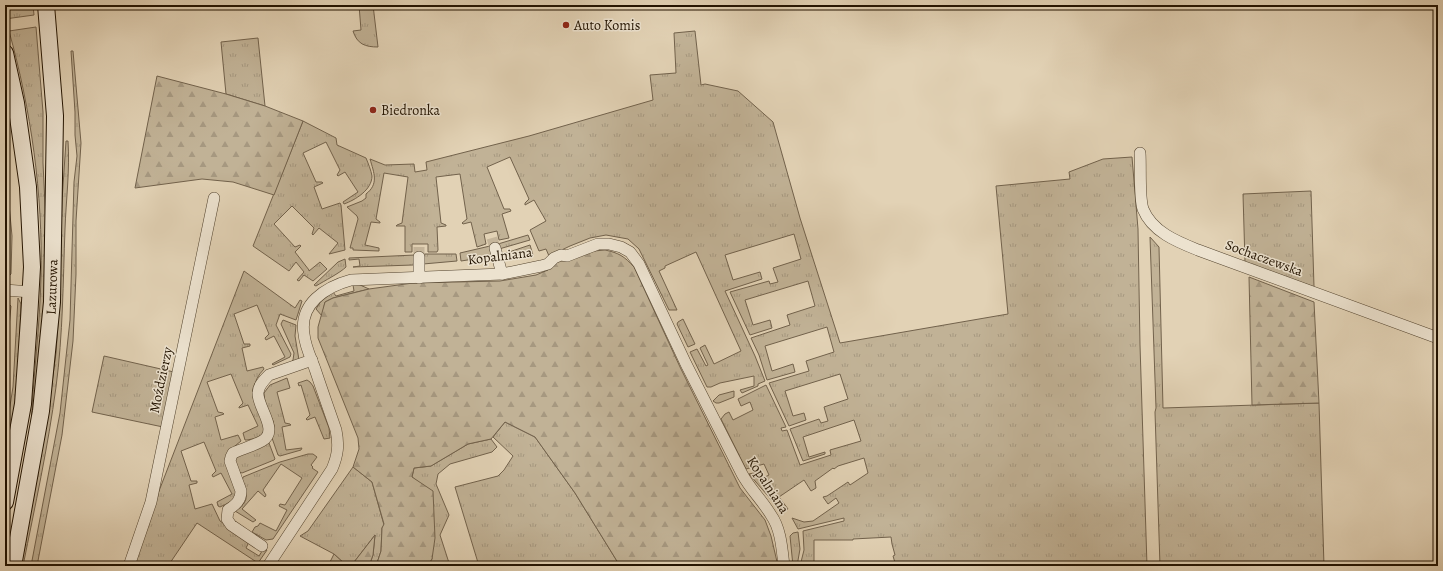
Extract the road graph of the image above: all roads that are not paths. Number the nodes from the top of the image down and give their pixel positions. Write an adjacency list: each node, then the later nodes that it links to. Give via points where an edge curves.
1 (46, 5): 15 (main road, Lazurowa, via 55,111 52,302 41,411)
2 (5, 53): 10 (main road, Lazurowa, via 16,103 28,188)
3 (1140, 153): 11 (street, Sochaczewska, via 1143,208 1153,224 1169,237)
4 (214, 198): 16 (street, Moździerzy, via 151,502)
5 (495, 248): 7 (street)
6 (419, 257): 8 (street)
7 (502, 274): 8 (street, Kopalniana); 18 (street, Kopalniana, via 548,264 554,258 567,256 598,244 609,244 630,252 639,264 744,479 776,523)
8 (419, 278): 12 (street, Kopalniana, via 351,280 322,293 312,301 304,318 304,335)
9 (5, 290): 10 (street)
10 (31, 292): 13 (main road, Lazurowa, via 22,404)
11 (1438, 338)
12 (312, 360): 14 (street, via 269,375 264,380 258,395 268,424 268,433 263,441 233,453 231,457 241,495 236,504 228,510 227,520); 17 (street, Kopalniana, via 336,430 337,457 332,469)
13 (5, 502)
14 (262, 546)
15 (13, 566)
16 (129, 566)
17 (268, 566)
18 (784, 566)

